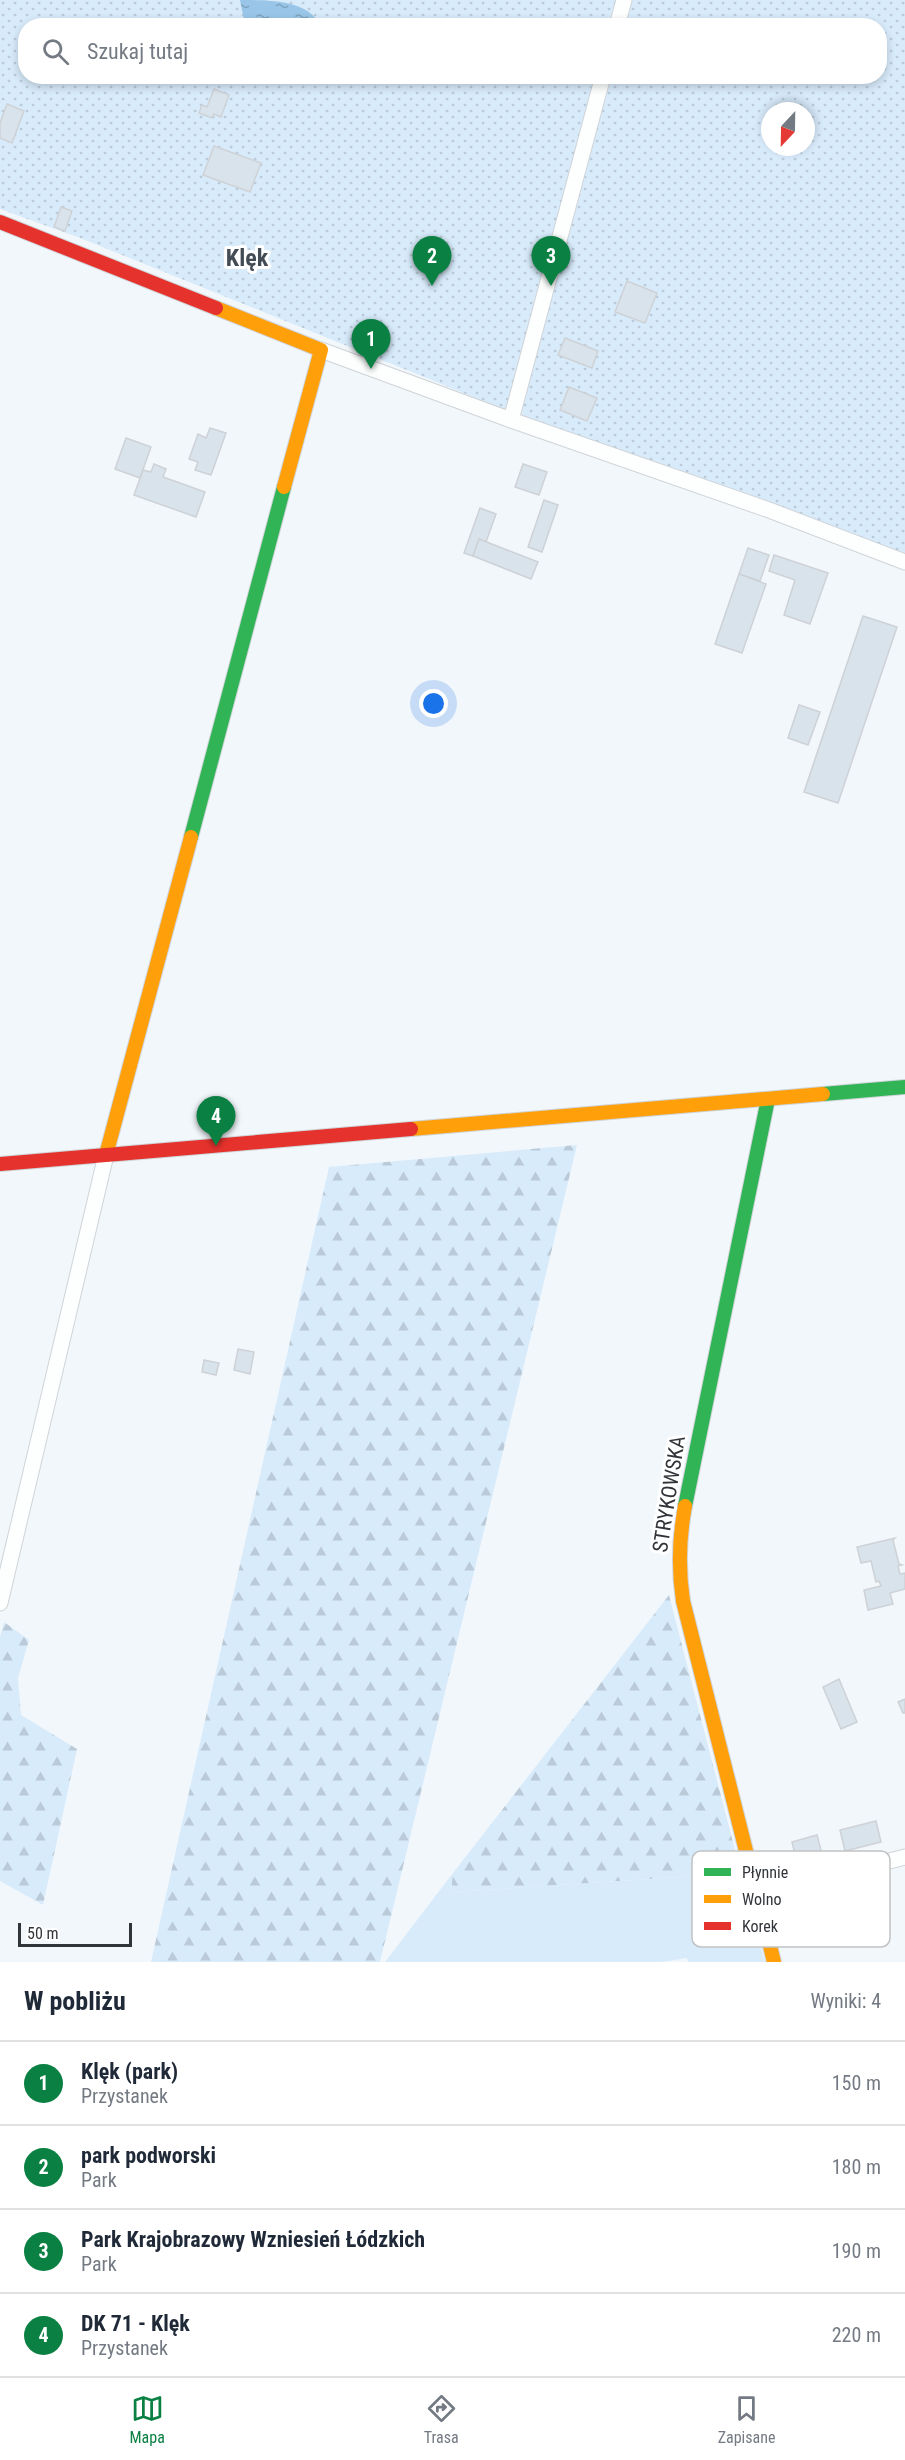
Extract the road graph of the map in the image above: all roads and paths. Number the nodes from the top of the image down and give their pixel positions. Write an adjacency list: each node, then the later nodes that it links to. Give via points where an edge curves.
1 (624, 0): 2 (street)
2 (619, 18)
3 (601, 84): 6 (street)
4 (0, 222): 5 (street)
5 (321, 350): 6 (street); 10 (street)
6 (511, 420): 7 (street)
7 (905, 562)
8 (905, 1088): 9 (street)
9 (768, 1100): 10 (street); 13 (street, STRYKOWSKA, via 678,1551 685,1611)
10 (106, 1155): 11 (street); 12 (street)
11 (0, 1164)
12 (0, 1603)
13 (746, 1851)
14 (905, 1857): 15 (street)
15 (890, 1861)
16 (770, 1947): 17 (street, STRYKOWSKA)
17 (774, 1962)

